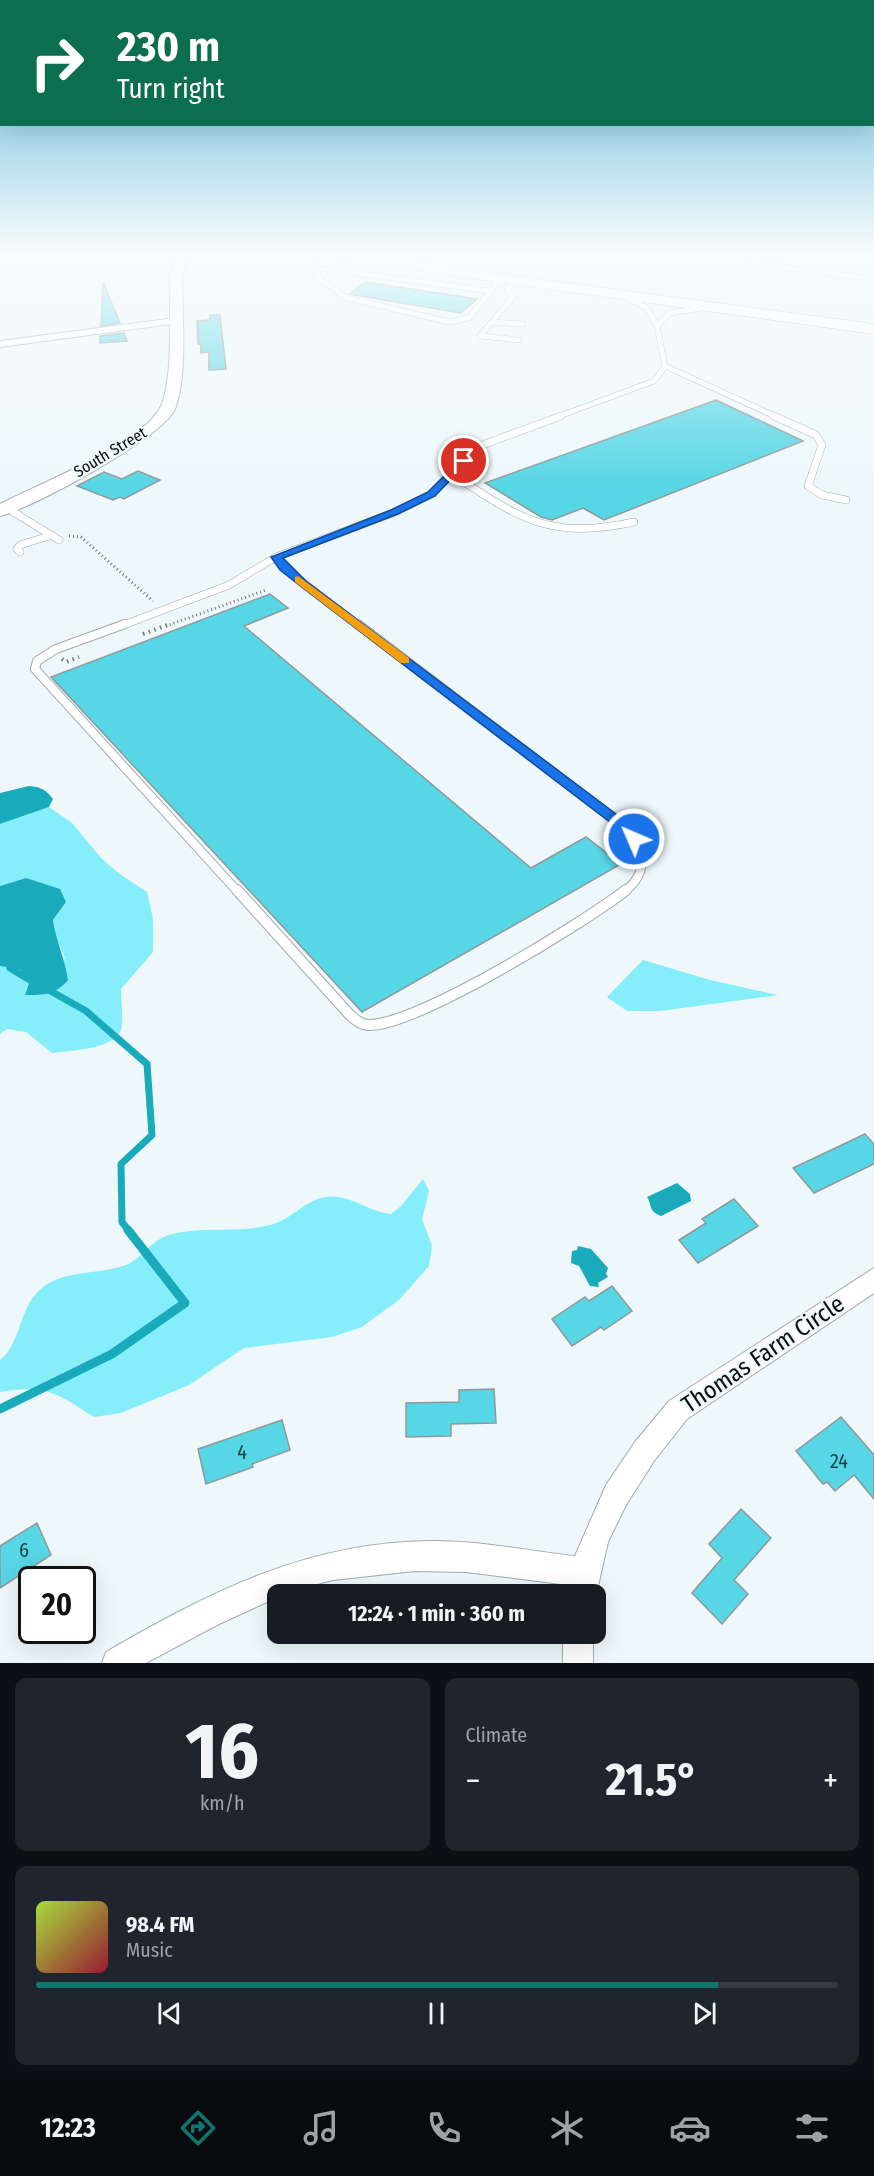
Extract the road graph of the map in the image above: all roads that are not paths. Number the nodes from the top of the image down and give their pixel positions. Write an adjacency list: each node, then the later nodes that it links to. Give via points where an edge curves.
1 (95, 331): 6 (street)
2 (174, 331): 10 (street, South Street, via 173,395 155,424 94,465)
3 (485, 331): 5 (lane, via 480,336)
4 (658, 331): 7 (lane)
5 (519, 340)
6 (0, 344)
7 (665, 366): 8 (lane, via 654,381 477,447); 9 (lane, via 816,435 822,445 808,486 822,495)
8 (452, 474): 11 (lane, via 517,515 541,524 617,526); 15 (lane, via 432,494 395,512)
9 (846, 500)
10 (3, 510): 12 (lane)
11 (634, 522)
12 (52, 535): 13 (lane); 14 (lane, via 20,545)
13 (62, 539)
14 (20, 552)
15 (276, 557): 15 (lane, via 303,583 616,820 634,839 641,859 639,877 621,895 434,1006 392,1023 369,1026 357,1021 35,669 37,661 47,653 229,585)
16 (874, 1279): 17 (street, Thomas Farm Circle, via 678,1410 613,1496 596,1531)
17 (583, 1583): 19 (street, via 449,1556 406,1557 323,1569 213,1610)
18 (578, 1644): 20 (street)
19 (117, 1663)
20 (578, 1663)

